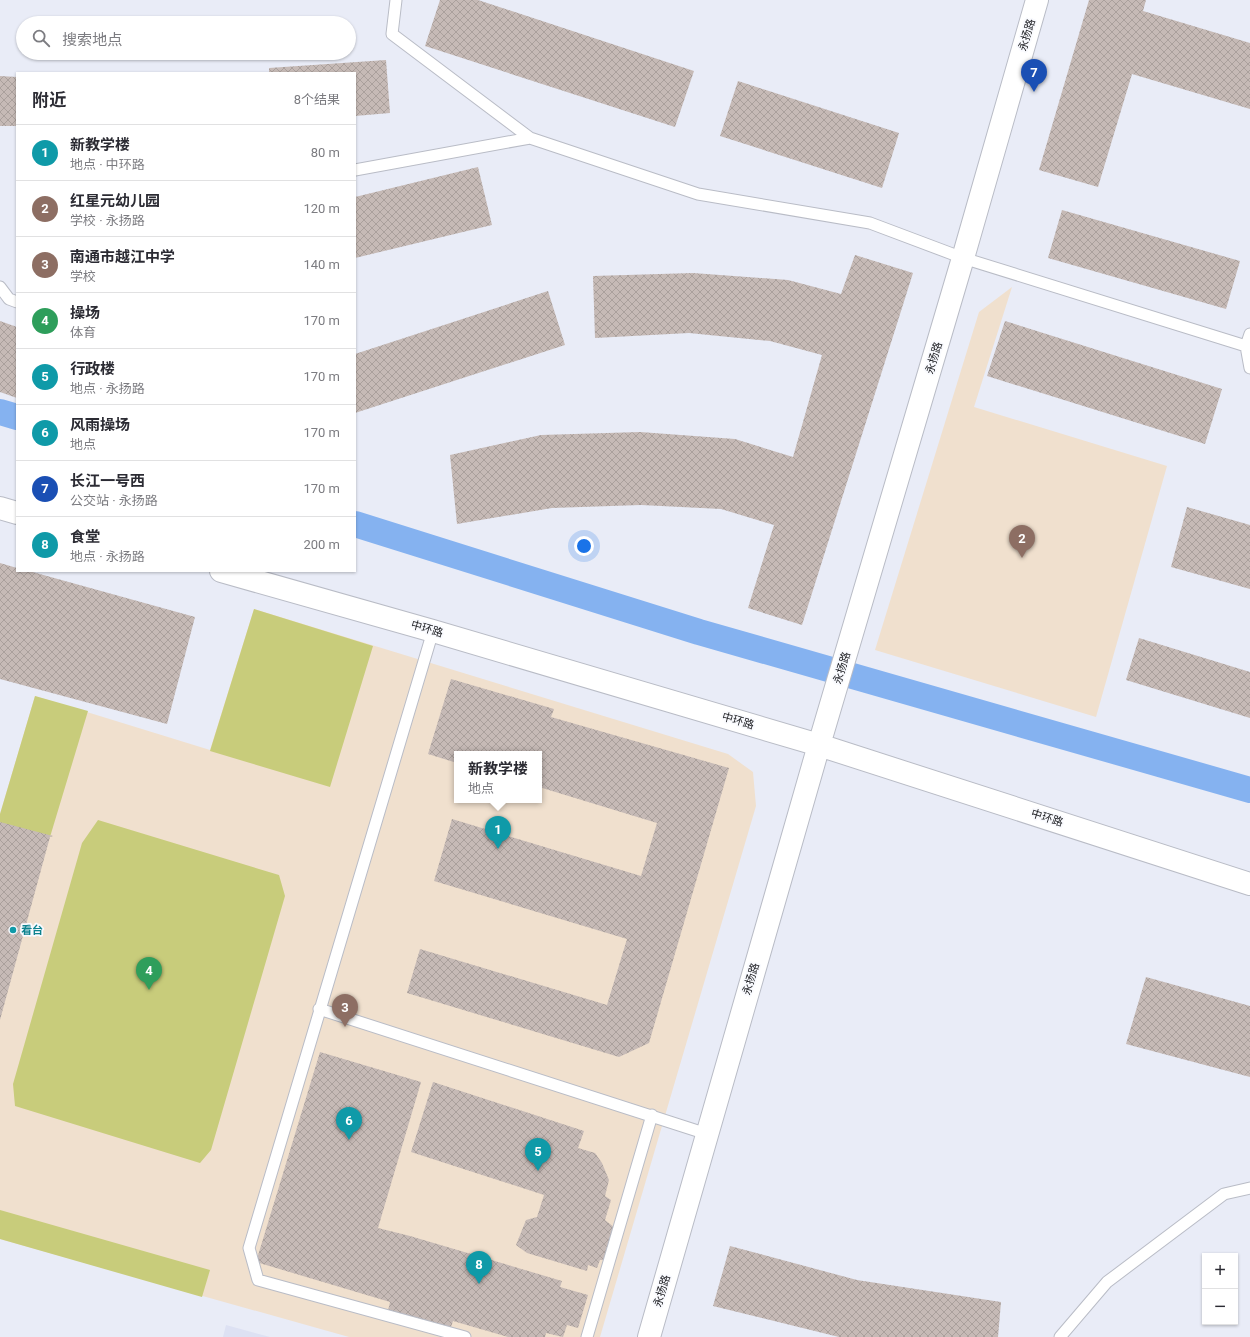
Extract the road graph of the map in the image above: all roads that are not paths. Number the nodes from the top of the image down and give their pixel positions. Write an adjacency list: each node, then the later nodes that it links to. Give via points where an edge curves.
1 (396, 0): 3 (lane, via 392,34)
2 (1037, 0): 5 (street, 永扬路)
3 (530, 138): 4 (lane); 5 (lane, via 698,194 870,222)
4 (356, 170)
5 (963, 258): 9 (lane); 15 (street, 永扬路)
6 (0, 287): 7 (lane, via 9,299)
7 (16, 302)
8 (1250, 334): 9 (lane)
9 (1246, 346): 10 (lane)
10 (1250, 368)
11 (0, 508): 12 (street)
12 (16, 513)
13 (225, 572): 14 (street, 中环路)
14 (433, 631): 15 (street, 中环路); 17 (lane)
15 (822, 735): 16 (street, 中环路); 19 (street, 永扬路)
16 (1250, 884)
17 (319, 1009): 18 (lane); 21 (lane, via 248,1248 258,1280)
18 (652, 1115): 19 (lane); 22 (lane)
19 (706, 1134): 23 (street, 永扬路)
20 (1250, 1188): 24 (lane, via 1224,1194 1107,1282)
21 (464, 1337)
22 (588, 1337)
23 (649, 1337)
24 (1060, 1337)

